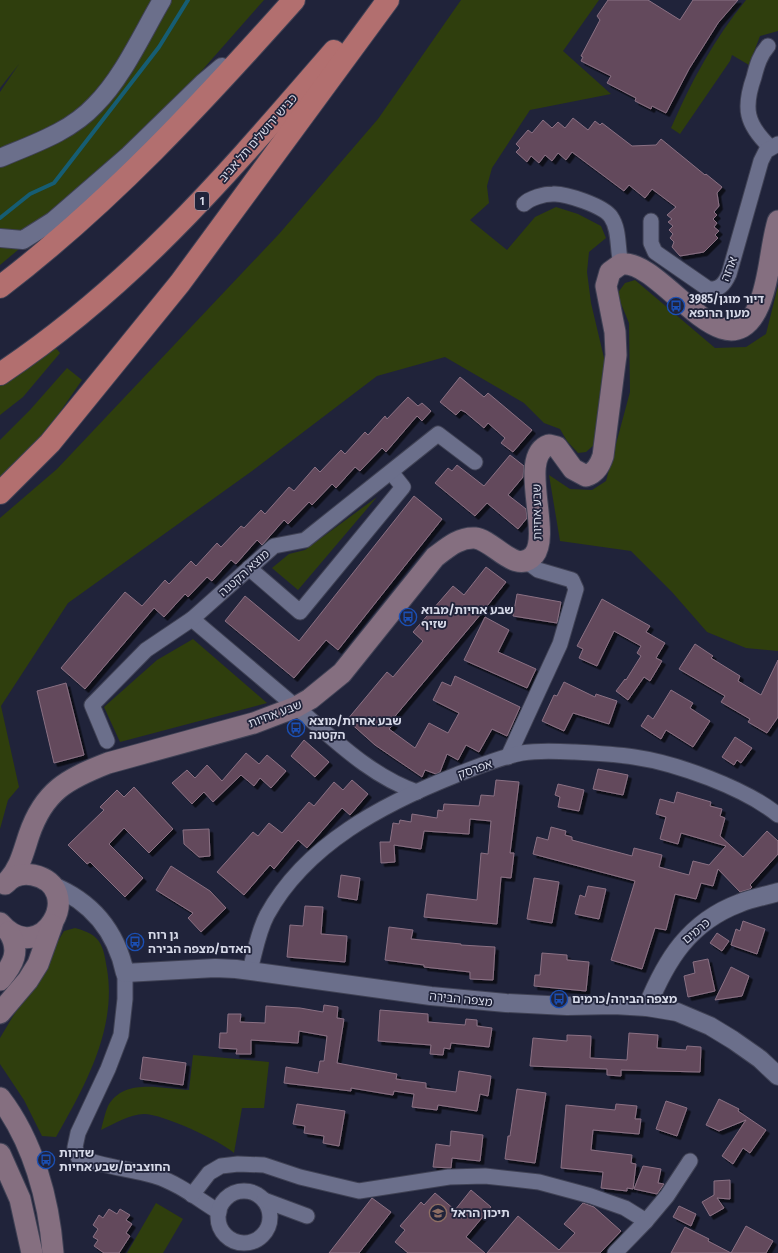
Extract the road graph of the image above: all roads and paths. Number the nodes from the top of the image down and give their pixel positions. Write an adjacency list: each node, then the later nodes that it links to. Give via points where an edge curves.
1 (162, 0): 8 (street, via 112,85 95,106 75,122 34,145)
2 (294, 0): 5 (highway)
3 (378, 0): 15 (highway, כביש ירושלים תל אביב / 1, via 235,164 162,242 83,314)
4 (388, 0): 18 (highway, via 180,283 50,443)
5 (265, 32): 12 (street, via 204,83 129,155 53,221 23,240); 14 (highway, via 159,147 111,194 69,232)
6 (768, 46): 7 (street, ארזה, via 761,54 749,91 747,110 756,132)
7 (774, 145): 10 (street, ארזה, via 761,161 729,274 721,287 707,288 657,254 651,243)
8 (0, 158)
9 (524, 204): 13 (street, via 541,196 561,194 606,210 615,226)
10 (651, 221)
11 (778, 221): 13 (main road, via 760,303 746,324 733,329 712,325 644,270)
12 (0, 238)
13 (621, 264): 19 (main road, שבע אחיות, via 610,272 606,286 615,332 616,355 603,456 594,472 586,476 573,469 557,447 549,445 541,449 535,464 539,532 537,547)
14 (0, 287)
15 (0, 374)
16 (475, 462): 17 (street, מוצא הקטנה, via 438,434)
17 (391, 472): 20 (street, מוצא הקטנה, via 305,540 274,546); 20 (street, via 403,487 300,612)
18 (0, 493)
19 (526, 561): 22 (main road, שבע אחיות, via 508,558 484,540 475,538 462,539 450,545 435,557 342,673); 24 (street, via 538,570 572,580 576,588 560,644)
20 (249, 568): 21 (street, מוצא הקטנה)
21 (192, 619): 22 (street); 23 (street, מוצא הקטנה, via 146,650 92,704)
22 (296, 707): 25 (street, via 381,776); 27 (main road, שבע אחיות, via 254,723 108,763 84,772 51,794)
23 (107, 741)
24 (508, 758): 25 (street, אפרסק, via 476,767); 26 (street, אפרסק, via 522,753 556,751 635,757 715,781 755,798)
25 (417, 792): 34 (street, אפרסק, via 374,813 306,863 267,916 257,941)
26 (778, 815)
27 (34, 823): 28 (main road, שבע אחיות, via 34,852 41,872); 29 (main road, שבע אחיות, via 21,862)
28 (49, 883): 29 (main road, via 40,877 23,874); 31 (street, via 77,897); 32 (main road, שבע אחיות, via 58,905)
29 (3, 886)
30 (778, 892): 37 (street, כרמים, via 739,903 707,920 681,943 666,964)
31 (99, 919): 32 (street, via 80,907 70,906 60,911); 35 (street, via 117,947)
32 (55, 920): 33 (main road, via 46,930 32,937 16,936); 38 (main road, via 38,964)
33 (5, 927): 36 (main road, via 14,940 16,952 12,965)
34 (250, 970): 35 (street, מצפה הבירה, via 215,968); 37 (street, מצפה הבירה, via 506,1004)
35 (125, 973): 43 (street, via 121,1035 78,1133 75,1147 78,1157 157,1177)
36 (0, 980)
37 (647, 1007): 39 (street, מצפה הבירה, via 676,1012 710,1026 760,1060)
38 (0, 1013)
39 (778, 1076)
40 (0, 1098): 49 (main road, via 18,1124 29,1150 46,1208)
41 (0, 1154): 48 (main road, via 20,1199)
42 (690, 1161): 47 (street, via 667,1196)
43 (192, 1195): 45 (street); 47 (street, via 210,1173 220,1166 238,1164 264,1165 300,1177 359,1190 449,1177 485,1176 539,1182 591,1196 625,1208)
44 (264, 1200): 45 (street, via 248,1192 239,1192 228,1197); 45 (street, via 270,1215 269,1224 259,1239 251,1242 238,1242 226,1237 218,1221); 46 (street)
45 (219, 1212)
46 (307, 1216)
47 (646, 1221): 50 (street)
48 (32, 1253)
49 (53, 1253)
50 (615, 1253)

